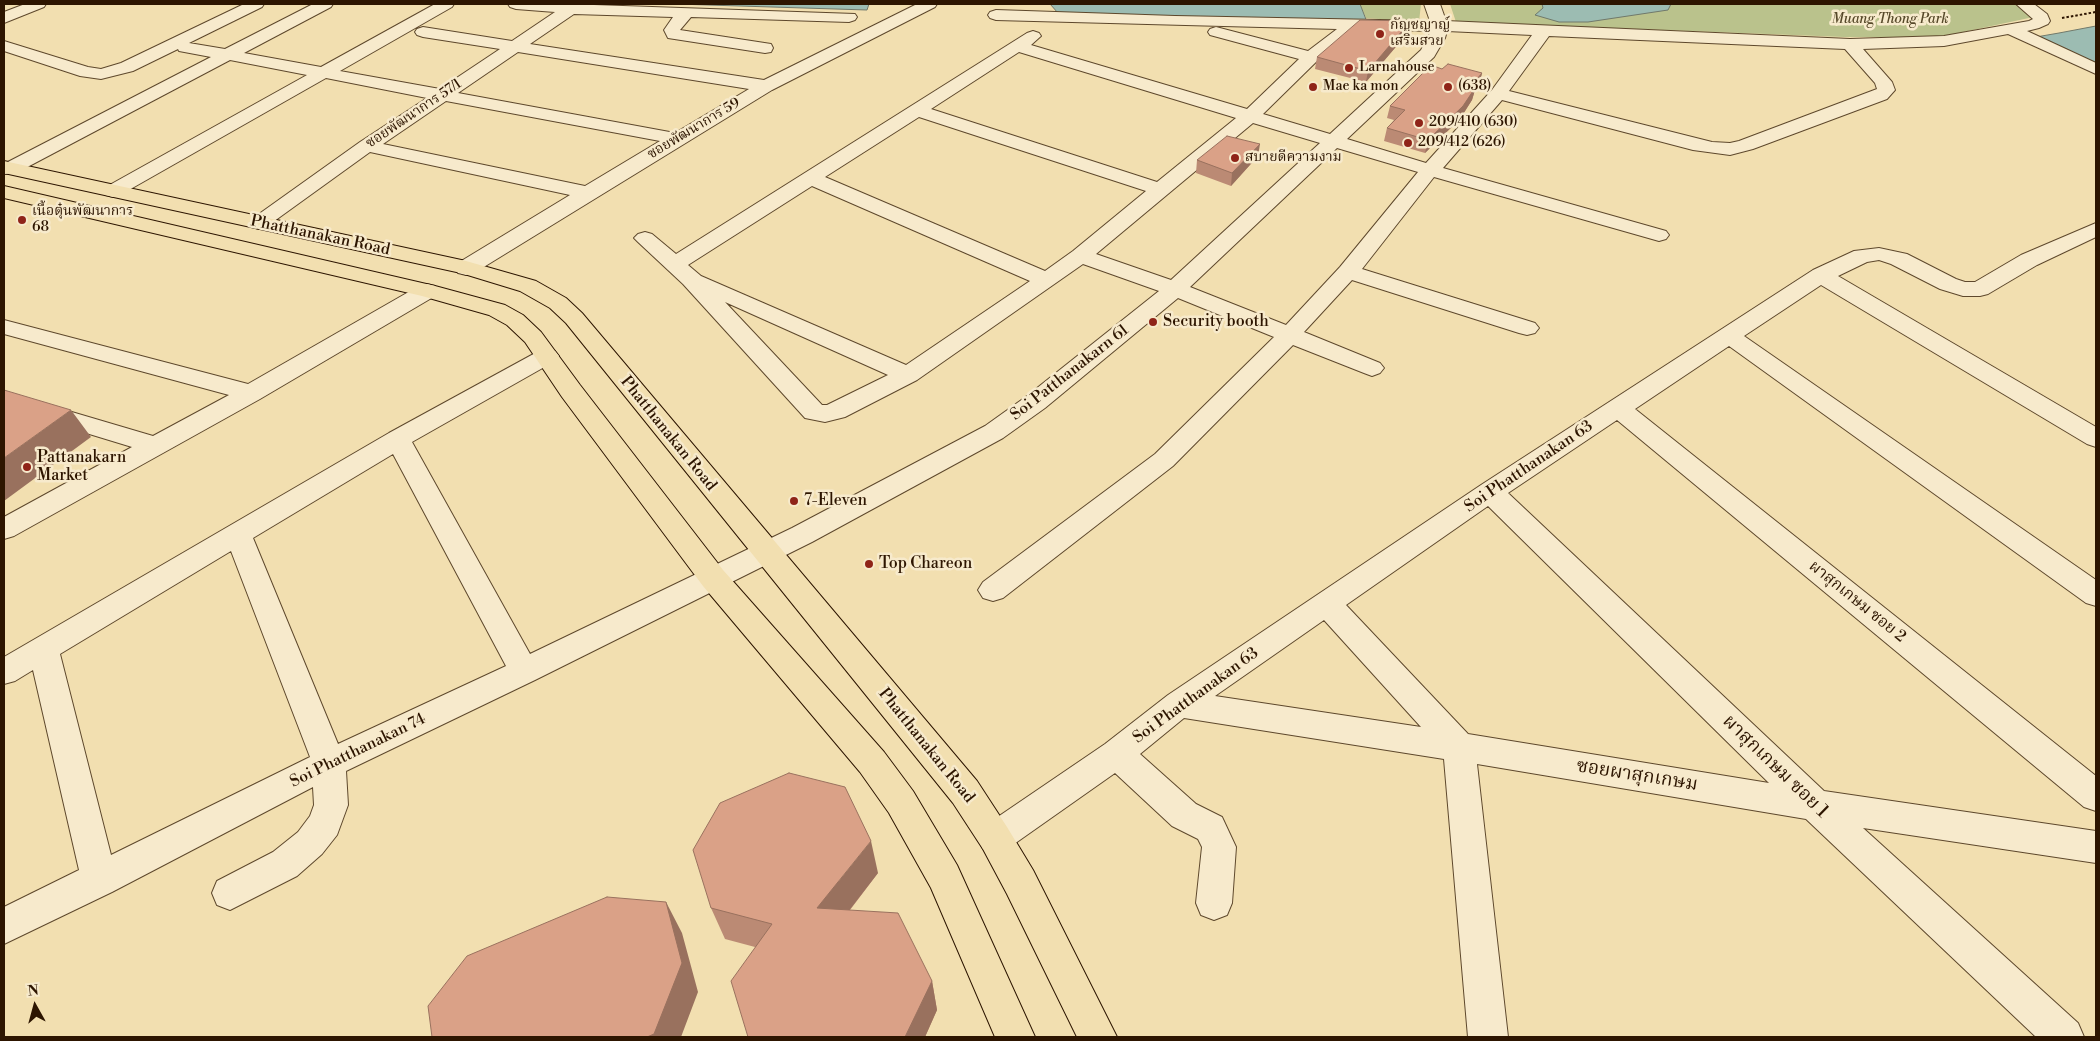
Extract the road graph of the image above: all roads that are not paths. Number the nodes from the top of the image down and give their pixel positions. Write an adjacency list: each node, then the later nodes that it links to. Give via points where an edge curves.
1 (38, 4): 14 (street)
2 (256, 4): 23 (street, via 114,72 86,72)
3 (325, 4): 28 (street)
4 (446, 4): 31 (street)
5 (466, 4): 20 (street)
6 (516, 4): 10 (street)
7 (929, 4): 33 (street, ซอยพัฒนาการ 59)
8 (1432, 4): 18 (street)
9 (2024, 4): 19 (street, via 2042,21)
10 (571, 9): 11 (street); 24 (street, ซอยพัฒนาการ 57/1)
11 (686, 12): 15 (street); 27 (street, via 675,24 674,35)
12 (996, 16): 13 (street)
13 (1062, 17): 16 (street); 25 (street)
14 (4, 18)
15 (849, 18)
16 (1175, 22): 17 (street); 29 (street)
17 (1354, 24): 18 (street); 29 (street)
18 (1440, 26): 21 (street); 39 (street, Soi Patthanakarn 61, via 1428,53)
19 (2010, 29): 22 (street, via 1944,41); 30 (street)
20 (423, 32): 24 (street); 32 (street)
21 (1542, 32): 22 (street); 35 (street)
22 (1850, 44): 35 (street, via 1883,82 1886,90 1881,95 1730,149 1692,144)
23 (4, 46)
24 (515, 46): 33 (street); 34 (street, ซอยพัฒนาการ 57/1)
25 (1018, 46): 36 (street); 37 (street)
26 (185, 47): 28 (street)
27 (765, 48)
28 (228, 56): 31 (street); 42 (street)
29 (1311, 57): 37 (street)
30 (2096, 69)
31 (323, 72): 32 (street); 46 (street)
32 (348, 77): 34 (street); 46 (street)
33 (766, 86): 38 (street, ซอยพัฒนาการ 59)
34 (444, 94): 38 (street); 40 (street, ซอยพัฒนาการ 57/1)
35 (1498, 94): 41 (street)
36 (917, 110): 43 (street); 44 (street)
37 (1251, 115): 39 (street); 44 (street)
38 (678, 139): 45 (street, ซอยพัฒนาการ 59)
39 (1335, 140): 41 (street); 57 (street, Soi Patthanakarn 61)
40 (367, 146): 45 (street); 47 (street, ซอยพัฒนาการ 57/1)
41 (1430, 170): 49 (street); 54 (street)
42 (11, 178): 46 (main road, Phatthanakan Road); 58 (main road, Phatthanakan Road)
43 (811, 178): 53 (street); 56 (street)
44 (1160, 189): 51 (street)
45 (588, 192): 52 (street, ซอยพัฒนาการ 59)
46 (125, 194): 47 (main road, Phatthanakan Road)
47 (260, 223): 52 (main road, Phatthanakan Road)
48 (2096, 229): 55 (street, Soi Phatthanakan 63, via 2029,260 1980,289 1963,289 1948,284 1898,259 1880,254 1862,256)
49 (1659, 235)
50 (645, 238): 53 (street)
51 (1081, 256): 56 (street); 57 (street)
52 (466, 268): 75 (main road, Phatthanakan Road, via 528,286 545,294 574,318)
53 (683, 271): 65 (street); 65 (street, via 814,412 836,411)
54 (1348, 272): 60 (street); 61 (street)
55 (1821, 274): 62 (street, Soi Phatthanakan 63); 69 (street)
56 (1047, 280): 65 (street)
57 (1175, 289): 61 (street); 75 (street, Soi Patthanakarn 61, via 994,432)
58 (427, 291): 63 (main road, Phatthanakan Road, via 509,316 533,337); 66 (street)
59 (4, 327): 66 (street)
60 (1527, 328)
61 (1289, 335): 64 (street); 77 (street, via 1164,460)
62 (1728, 335): 68 (street, Soi Phatthanakan 63); 78 (street)
63 (547, 356): 70 (street); 76 (main road, Phatthanakan Road)
64 (1372, 368)
65 (908, 375)
66 (251, 393): 71 (street)
67 (4, 400): 71 (street)
68 (1618, 408): 72 (street, Soi Phatthanakan 63); 87 (street, ผาสุกเกษม ซอย 2)
69 (2096, 438)
70 (398, 440): 74 (street); 82 (street)
71 (154, 444): 73 (street)
72 (1490, 492): 79 (street, Soi Phatthanakan 63); 88 (street, ผาสุกเกษม ซอย 1)
73 (6, 527)
74 (238, 534): 80 (street); 86 (street)
75 (766, 552): 76 (street, Soi Patthanakarn 61); 89 (main road, Phatthanakan Road, via 965,792)
76 (713, 578): 82 (street, Soi Phatthanakan 74); 95 (main road, Phatthanakan Road, via 872,762 901,802 944,877)
77 (993, 590)
78 (2096, 595)
79 (1327, 604): 83 (street, Soi Phatthanakan 63); 84 (street)
80 (44, 649): 81 (street); 91 (street)
81 (4, 672)
82 (524, 672): 86 (street, Soi Phatthanakan 74)
83 (1179, 704): 84 (street, ซอยผาสุกเกษม); 85 (street, Soi Phatthanakan 63)
84 (1459, 747): 88 (street, ซอยผาสุกเกษม); 97 (street)
85 (1118, 754): 89 (street, Soi Phatthanakan 63); 93 (street, via 1184,815 1210,828 1219,847)
86 (329, 763): 91 (street, Soi Phatthanakan 74); 92 (street, via 331,805 325,824 310,843 286,864)
87 (2096, 796)
88 (1815, 805): 90 (street, ซอยผาสุกเกษม); 98 (street, ผาสุกเกษม ซอย 1)
89 (995, 838): 96 (main road, Phatthanakan Road)
90 (2096, 847)
91 (99, 880): 94 (street, Soi Phatthanakan 74)
92 (230, 893)
93 (1214, 903)
94 (4, 926)
95 (1015, 1037)
96 (1097, 1037)
97 (1488, 1037)
98 (2064, 1037)

